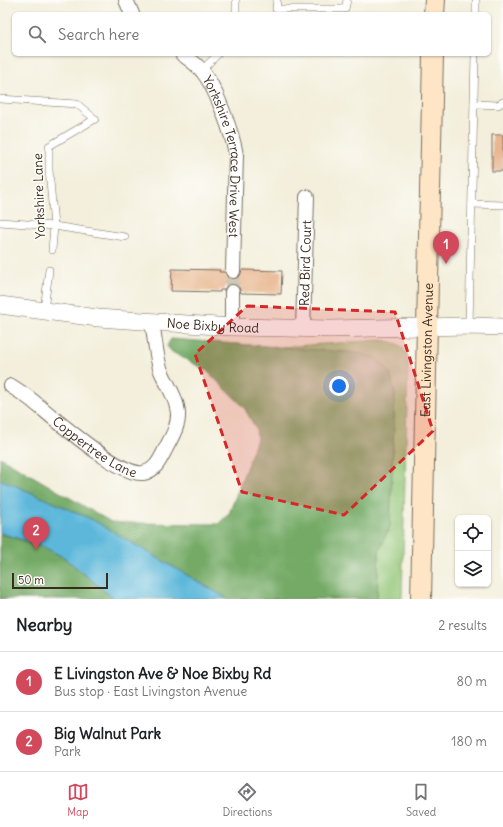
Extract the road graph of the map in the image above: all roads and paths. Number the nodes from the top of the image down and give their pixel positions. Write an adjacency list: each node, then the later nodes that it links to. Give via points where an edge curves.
1 (126, 0): 7 (street)
2 (236, 0): 8 (lane)
3 (277, 0): 4 (lane, via 276,9 345,9)
4 (348, 0)
5 (435, 0): 9 (main road)
6 (476, 0): 10 (lane)
7 (131, 12)
8 (236, 12)
9 (434, 12)
10 (476, 12)
11 (184, 56): 15 (street, Yorkshire Terrace Drive West)
12 (216, 56): 15 (lane)
13 (434, 56): 32 (main road, East Livingston Avenue)
14 (475, 56): 18 (lane)
15 (202, 70): 27 (street, Yorkshire Terrace Drive West, via 214,88 236,155)
16 (0, 99): 23 (lane, Yorkshire Lane, via 77,104 95,119 49,146)
17 (503, 102): 18 (lane, via 498,105)
18 (474, 104): 20 (lane)
19 (307, 197): 36 (street, Red Bird Court)
20 (472, 204): 21 (lane); 33 (lane)
21 (503, 205)
22 (0, 222): 23 (lane)
23 (54, 226): 24 (lane); 25 (lane, Yorkshire Lane)
24 (125, 237)
25 (52, 250)
26 (49, 270): 30 (lane)
27 (233, 272)
28 (232, 292): 35 (street)
29 (0, 304): 30 (street, Noe Bixby Road)
30 (44, 311): 31 (street, Noe Bixby Road)
31 (152, 323): 35 (street, Noe Bixby Road); 37 (street, Coppertree Lane, via 161,369 176,402 178,423 159,462 143,473 116,465)
32 (427, 326): 33 (street, Noe Bixby Road); 36 (street, Noe Bixby Road); 38 (main road, East Livingston Avenue)
33 (469, 326): 34 (street, Noe Bixby Road)
34 (503, 326)
35 (232, 327): 36 (street, Noe Bixby Road)
36 (303, 328)
37 (11, 386)
38 (421, 599)

